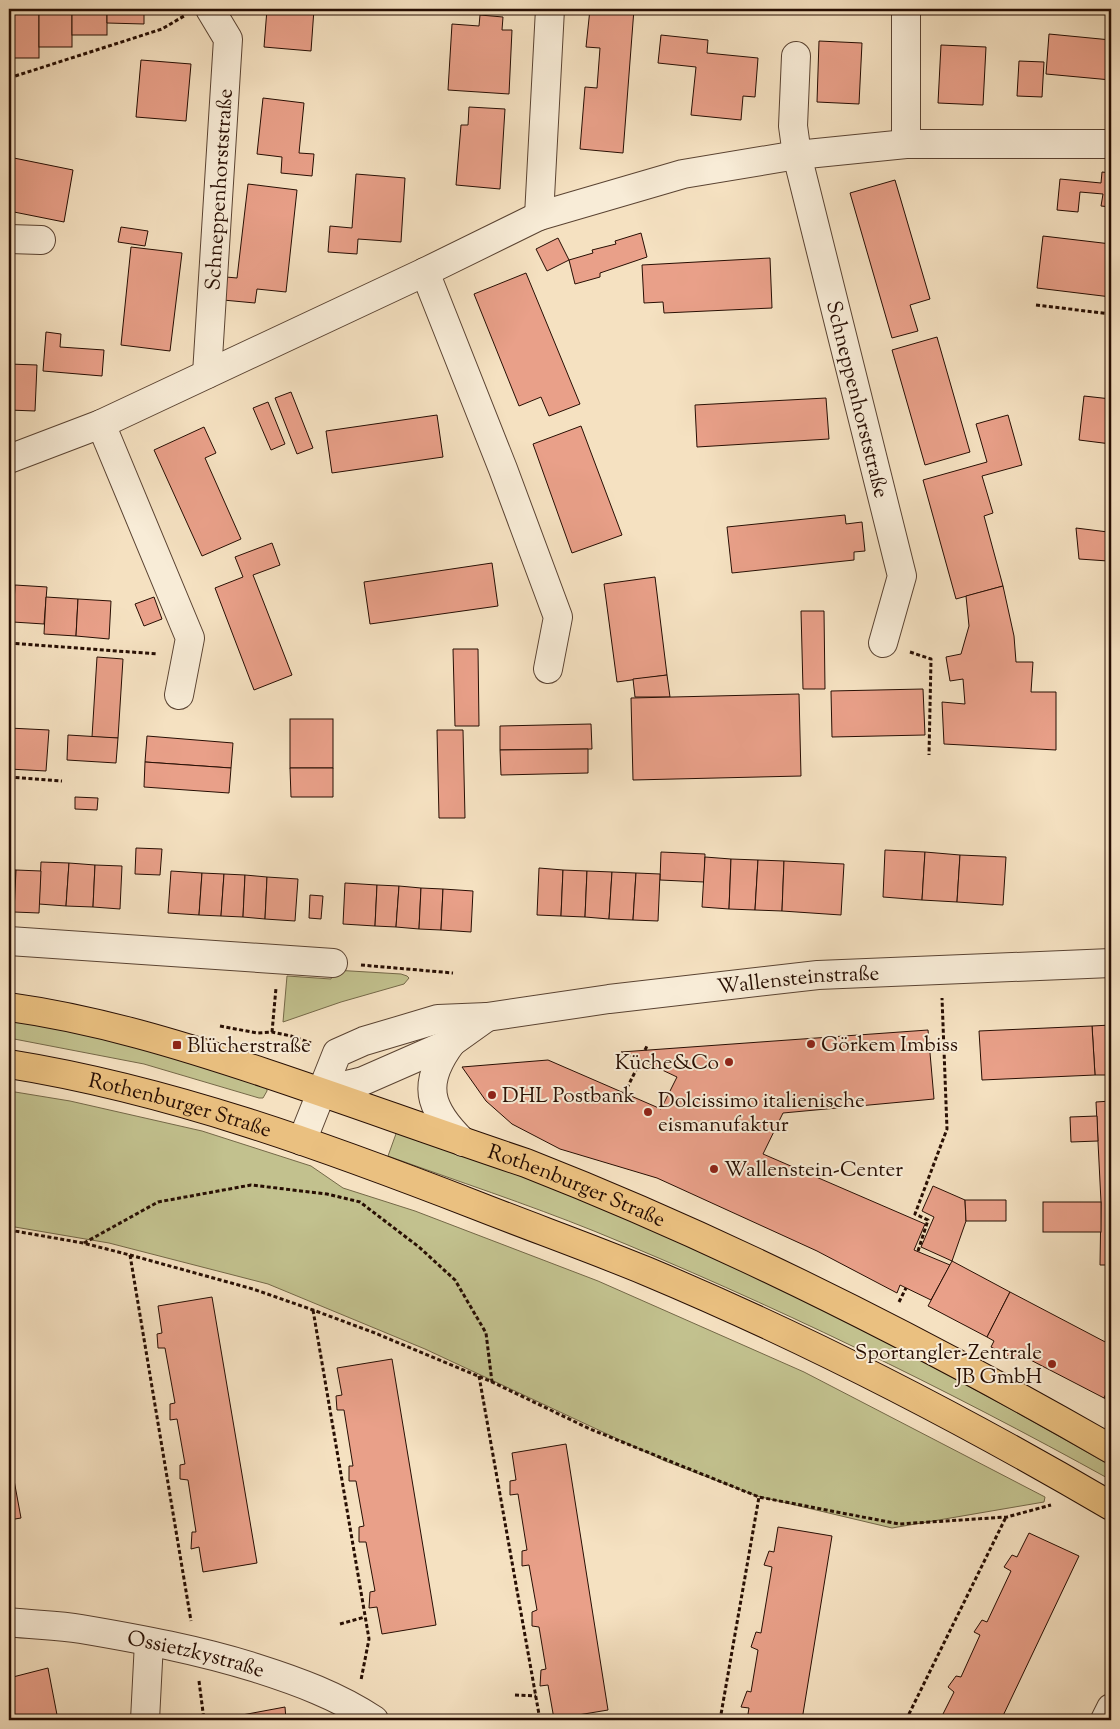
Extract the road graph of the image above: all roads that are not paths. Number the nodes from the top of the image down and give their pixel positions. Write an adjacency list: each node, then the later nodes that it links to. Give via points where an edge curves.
1 (550, 9): 8 (street)
2 (906, 9): 5 (street)
3 (198, 11): 12 (street, Schneppenhorststraße, via 228,39)
4 (796, 56): 7 (street, Schneppenhorststraße, via 793,126)
5 (906, 144): 6 (street); 7 (street)
6 (1111, 144)
7 (797, 155): 8 (street, via 683,174); 15 (street, Schneppenhorststraße, via 902,576)
8 (539, 216): 11 (street)
9 (9, 239): 10 (street)
10 (41, 240)
11 (425, 272): 12 (street); 16 (street, via 558,617)
12 (207, 374): 13 (street)
13 (101, 424): 14 (street); 17 (street, via 190,638)
14 (9, 459)
15 (883, 643)
16 (548, 669)
17 (179, 695)
18 (9, 941): 19 (street)
19 (334, 963)
20 (1111, 964): 22 (street, Wallensteinstraße, via 818,975)
21 (9, 1007): 25 (main road, Rothenburger Straße, via 133,1032)
22 (487, 1017): 23 (street, Wallensteinstraße); 25 (street, Wallensteinstraße, via 438,1018 337,1053)
23 (452, 1042): 25 (street, Wallensteinstraße, via 363,1081); 27 (street, via 439,1062 431,1086 439,1114)
24 (9, 1064): 26 (main road, Rothenburger Straße, via 65,1073 154,1094)
25 (321, 1091): 26 (street); 27 (main road, Rothenburger Straße)
26 (302, 1141): 29 (main road, Rothenburger Straße, via 600,1252 744,1314 980,1431)
27 (463, 1142): 28 (main road, Rothenburger Straße, via 580,1184 801,1285 931,1350)
28 (1111, 1449)
29 (1111, 1506)
30 (9, 1622): 31 (street, Ossietzkystraße, via 80,1629)
31 (149, 1642): 33 (street, Ossietzkystraße, via 196,1651 290,1679); 34 (street)
32 (1111, 1708): 35 (street)
33 (364, 1714)
34 (145, 1720)
35 (1105, 1720)

